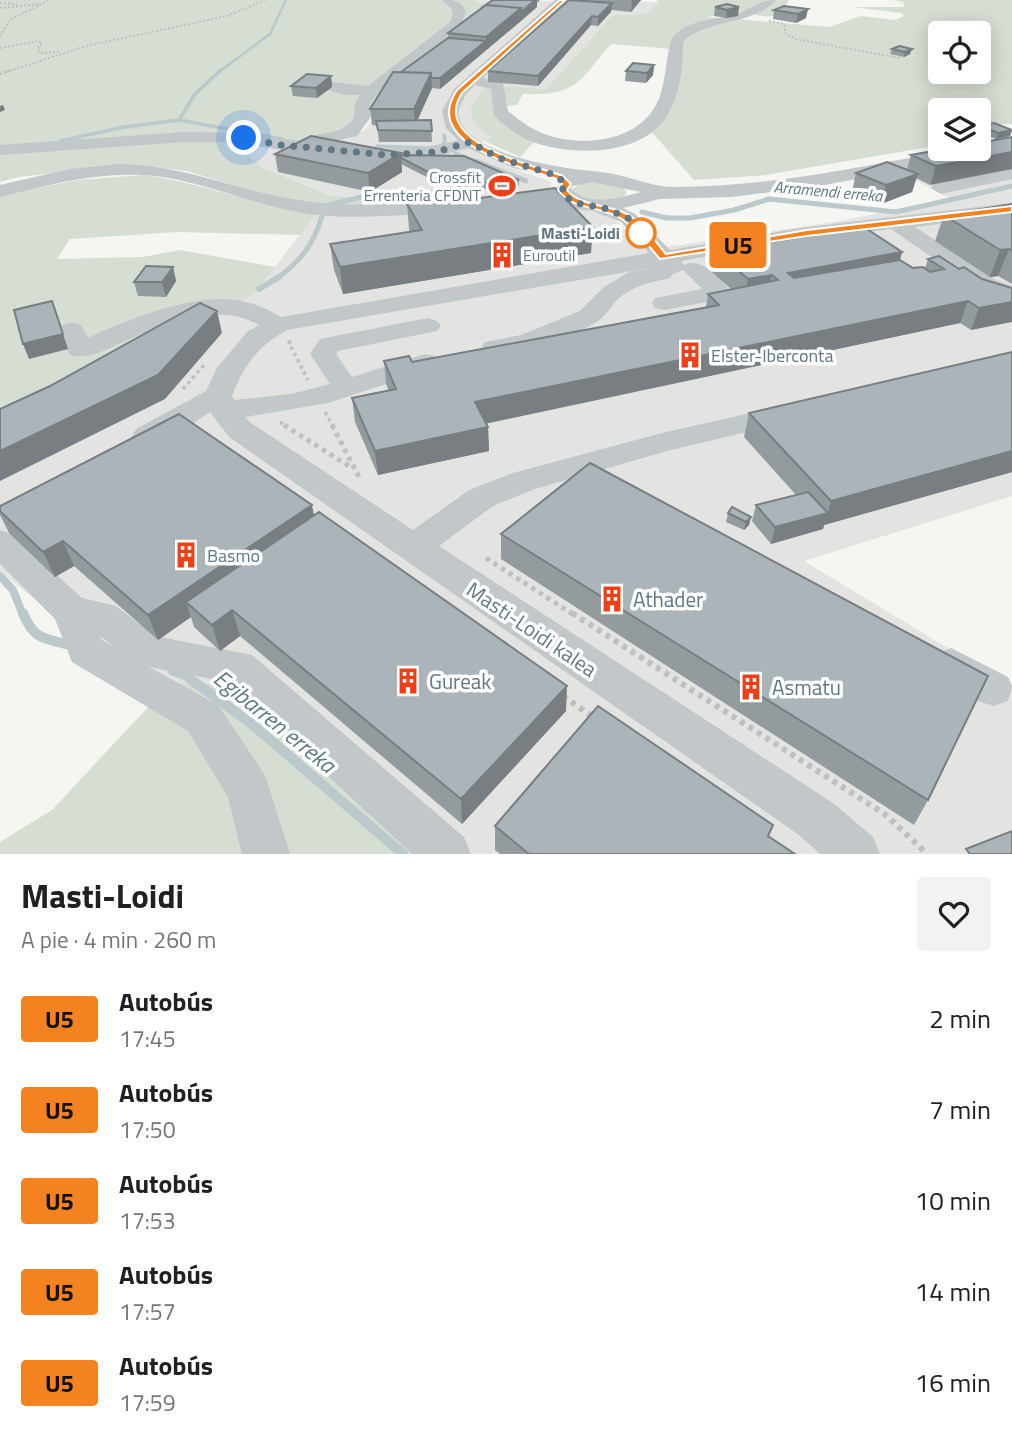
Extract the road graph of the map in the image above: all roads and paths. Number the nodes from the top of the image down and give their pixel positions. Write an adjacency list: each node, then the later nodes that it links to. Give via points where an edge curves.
1 (49, 0): 7 (path)
2 (265, 0): 12 (path, via 215,19)
3 (448, 0): 17 (street, via 457,4 460,12 456,24)
4 (562, 0): 15 (street)
5 (770, 0): 9 (street)
6 (0, 2): 7 (path)
7 (41, 4): 8 (path); 10 (path, via 10,20)
8 (0, 8)
9 (737, 18): 13 (path, via 779,22 786,34 796,39); 15 (street, via 680,37 676,75 657,118 631,137 594,145 538,138 500,113 498,86)
10 (0, 36)
11 (0, 48): 12 (path, via 39,41 40,53)
12 (74, 50): 14 (path)
13 (900, 58)
14 (0, 74)
15 (472, 80): 18 (street, via 455,97 451,114)
16 (318, 83): 17 (street)
17 (372, 91): 20 (street, via 351,132 310,141)
18 (470, 142): 20 (street, via 424,154 388,155); 22 (street, via 499,158)
19 (1012, 144): 30 (street, via 812,181 732,191 669,192)
20 (311, 146): 21 (street, via 184,137)
21 (0, 149)
22 (549, 172): 24 (street); 29 (street)
23 (1012, 173): 27 (street)
24 (586, 177): 29 (street); 30 (street, via 609,177)
25 (45, 179): 26 (street); 28 (street); 32 (street, via 135,170 190,177 264,200 313,209)
26 (0, 184)
27 (941, 188)
28 (0, 191)
29 (568, 192): 30 (street, via 600,206); 31 (street)
30 (630, 200): 36 (street)
31 (507, 201)
32 (464, 205)
33 (1012, 209): 34 (street)
34 (897, 224): 36 (street, via 807,233); 37 (street, via 988,285)
35 (871, 246): 36 (street, via 851,240)
36 (678, 265): 39 (street, via 720,293); 41 (street); 44 (street, via 637,277 612,292 589,316 528,341)
37 (1012, 294)
38 (175, 302): 40 (street, via 182,295 229,299)
39 (664, 303)
40 (250, 310): 41 (street); 43 (street, via 233,307 179,314 86,349 79,349)
41 (278, 326): 47 (street, via 256,337 227,374)
42 (428, 326): 46 (street, via 328,345 323,354)
43 (72, 330)
44 (475, 352)
45 (449, 357): 46 (street, via 397,368)
46 (346, 388): 47 (street, via 294,402)
47 (221, 403): 49 (street); 53 (street, Masti-Loidi kalea, via 240,430)
48 (818, 407): 50 (street)
49 (119, 451)
50 (590, 463): 51 (street); 53 (street, via 481,498)
51 (626, 482)
52 (0, 543): 55 (street)
53 (412, 548): 62 (street, Masti-Loidi kalea, via 816,819)
54 (486, 558): 63 (path, via 886,815)
55 (71, 611): 60 (street, via 86,651 203,718 249,790); 61 (street, via 103,617 145,650 238,667)
56 (922, 649): 57 (street)
57 (993, 689)
58 (555, 690): 59 (path)
59 (599, 721)
60 (265, 854)
61 (447, 854)
62 (856, 854)
63 (927, 854)

